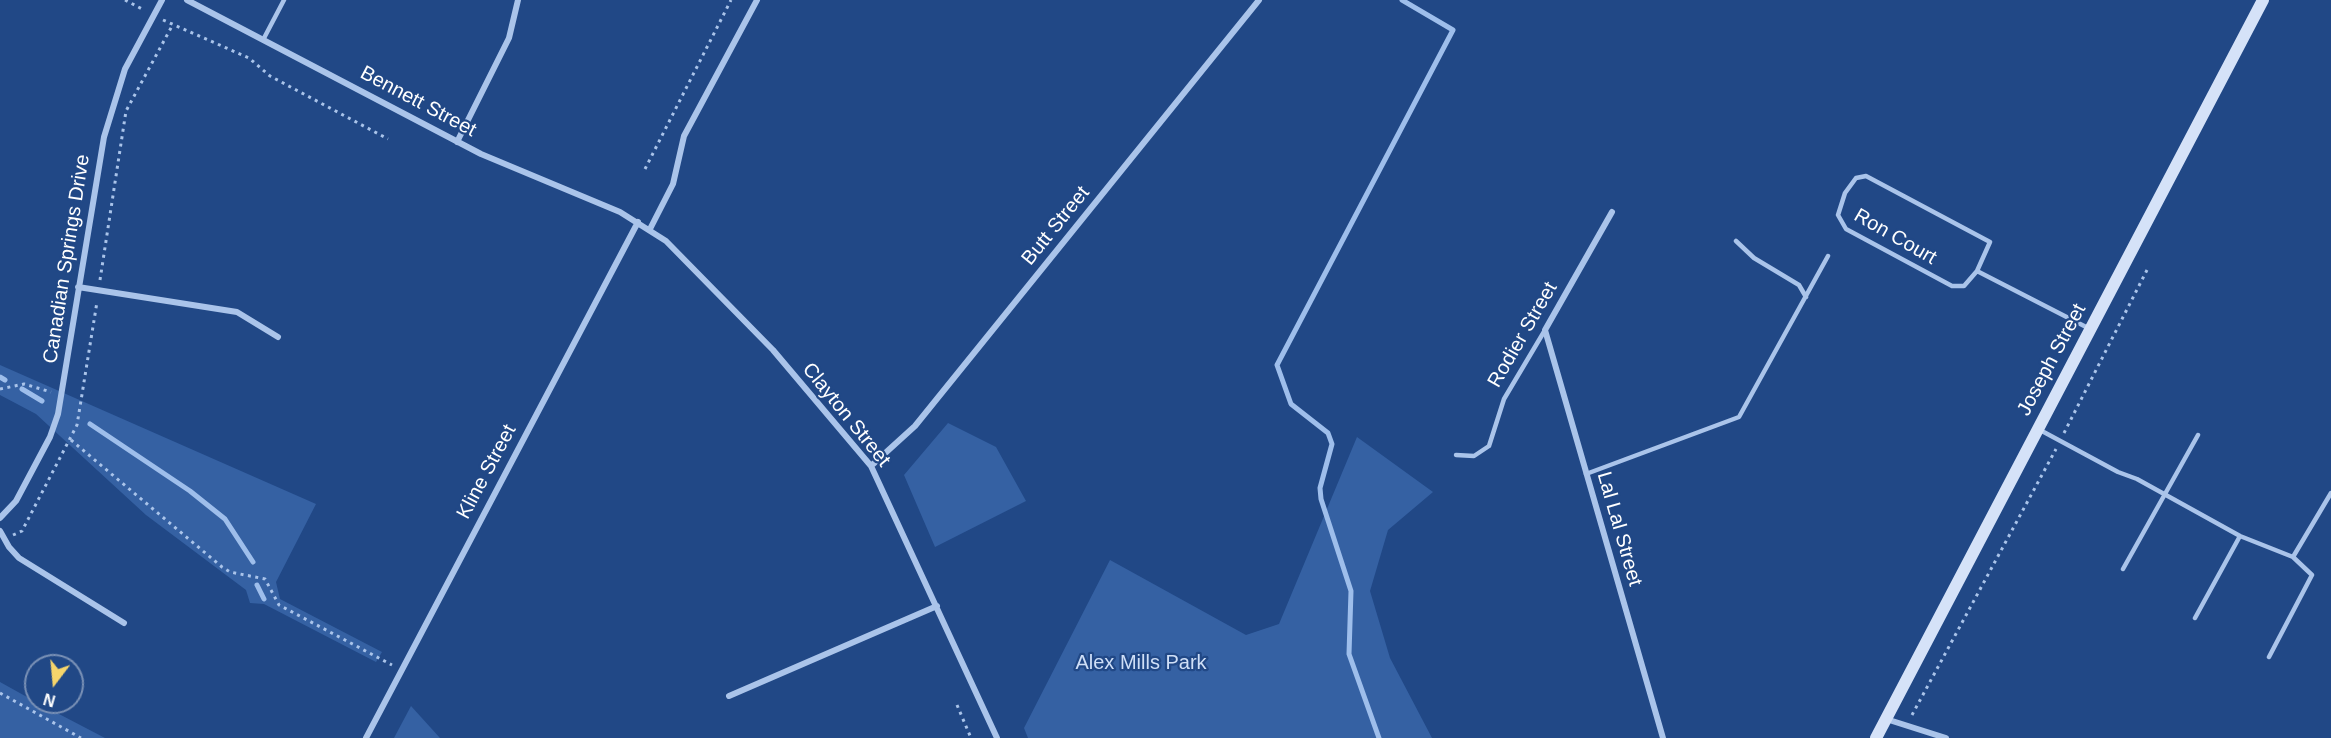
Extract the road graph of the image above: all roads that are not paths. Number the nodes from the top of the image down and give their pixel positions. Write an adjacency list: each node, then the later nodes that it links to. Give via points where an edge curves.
1 (162, 0): 16 (street, Canadian Springs Drive, via 125,69 105,137)
2 (187, 0): 8 (street, Bennett Street)
3 (284, 0): 8 (lane)
4 (518, 0): 9 (street, via 512,32)
5 (757, 0): 12 (street, via 684,136 673,184)
6 (1260, 0): 24 (street, Butt Street, via 915,426)
7 (2263, 0): 18 (street, Joseph Street)
8 (262, 40): 9 (street, Bennett Street)
9 (457, 142): 11 (street, Bennett Street)
10 (1612, 212): 19 (street, Rodier Street)
11 (638, 222): 12 (street, Clayton Street); 39 (street, Kline Street)
12 (650, 229): 24 (street, Clayton Street, via 686,259 772,350)
13 (1736, 241): 17 (lane, via 1754,258 1799,285)
14 (1828, 256): 17 (lane)
15 (1977, 270): 15 (lane, Ron Court, via 1990,242 1866,176 1856,178 1842,197 1838,215 1841,225 1884,250 1957,288 1966,285); 18 (lane)
16 (78, 287): 20 (street, via 237,312); 28 (street, Canadian Springs Drive, via 62,395 50,437 16,501)
17 (1806, 297): 25 (lane, via 1739,417)
18 (2090, 329): 21 (street, Joseph Street)
19 (1545, 330): 23 (lane, Rodier Street, via 1504,399 1489,446 1474,456); 25 (street, Lal Lal Street)
20 (278, 338)
21 (2038, 429): 27 (lane); 38 (street, Joseph Street)
22 (2198, 435): 27 (lane)
23 (1456, 455)
24 (871, 466): 33 (street, Clayton Street)
25 (1586, 474): 41 (street, Lal Lal Street)
26 (2331, 493): 31 (lane)
27 (2166, 495): 30 (lane); 32 (lane)
28 (0, 518)
29 (0, 531): 35 (street, via 19,558)
30 (2240, 536): 31 (lane); 34 (lane)
31 (2293, 557): 36 (lane, via 2312,575)
32 (2123, 569)
33 (937, 606): 37 (street); 40 (street, Clayton Street)
34 (2195, 618)
35 (124, 623)
36 (2268, 657)
37 (729, 696)
38 (1886, 719): 42 (street, Joseph Street); 43 (street)
39 (366, 738)
40 (997, 738)
41 (1663, 738)
42 (1876, 738)
43 (1946, 738)

